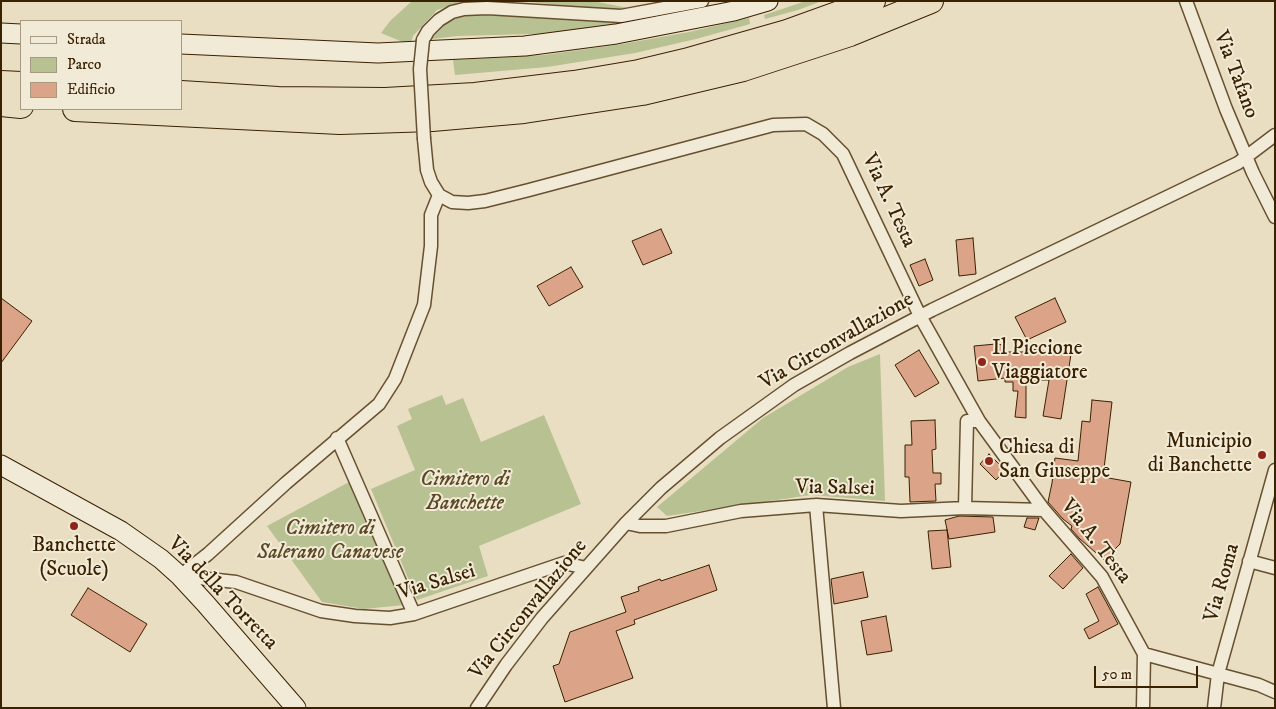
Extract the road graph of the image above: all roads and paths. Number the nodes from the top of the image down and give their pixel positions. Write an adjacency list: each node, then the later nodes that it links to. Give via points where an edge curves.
1 (702, 1): 17 (street, bridge, via 620,16 464,9 439,20 423,40 420,68 427,170)
2 (768, 1): 8 (main road, via 734,11 616,34 525,46 378,53)
3 (873, 1): 11 (highway, via 787,32 694,59 574,83 467,96 385,100 278,99)
4 (931, 1): 14 (highway, via 850,34 743,69 642,93 524,111 340,122)
5 (1186, 1): 16 (street, Via Tafano)
6 (1, 33): 7 (main road)
7 (20, 34)
8 (182, 44)
9 (1, 83): 10 (highway)
10 (20, 84)
11 (182, 93)
12 (1, 104): 13 (highway)
13 (20, 106)
14 (95, 110)
15 (1275, 135): 16 (street, Via Circonvallazione)
16 (1246, 157): 18 (street, Via Tafano); 19 (street, Via Circonvallazione, via 1197,184)
17 (439, 195): 19 (street, Via A. Testa, via 452,202 485,201 772,125 806,124 823,134 843,154); 21 (street, via 432,215 424,305 395,380 379,404)
18 (1275, 217)
19 (920, 316): 20 (street, Via A. Testa); 27 (street, Via Circonvallazione, via 794,385 720,438)
20 (979, 421): 25 (street, via 967,421); 26 (street, Via A. Testa)
21 (337, 438): 31 (street); 32 (street)
22 (1, 465): 31 (main road, Via della Torretta, via 121,531)
23 (1275, 470): 28 (street, Via Roma)
24 (816, 505): 25 (street, Via Salsei, via 901,511); 27 (street, Via Salsei, via 741,511 666,526); 38 (street)
25 (965, 508): 26 (street, Via Salsei)
26 (1044, 510): 33 (street, Via A. Testa, via 1102,577)
27 (626, 523): 29 (street, Via Circonvallazione)
28 (1250, 561): 30 (street); 34 (street, Via Roma)
29 (586, 568): 32 (street, Via Salsei, via 564,563); 37 (street, Via Circonvallazione, via 542,618)
30 (1275, 568)
31 (180, 576): 32 (street, Via Salsei, via 236,582 321,611 390,618); 36 (main road, Via della Torretta)
32 (414, 614)
33 (1144, 654): 34 (street); 39 (street)
34 (1218, 674): 35 (street); 40 (street, Via Roma)
35 (1275, 692)
36 (296, 708)
37 (477, 708)
38 (834, 708)
39 (1143, 708)
40 (1214, 708)

